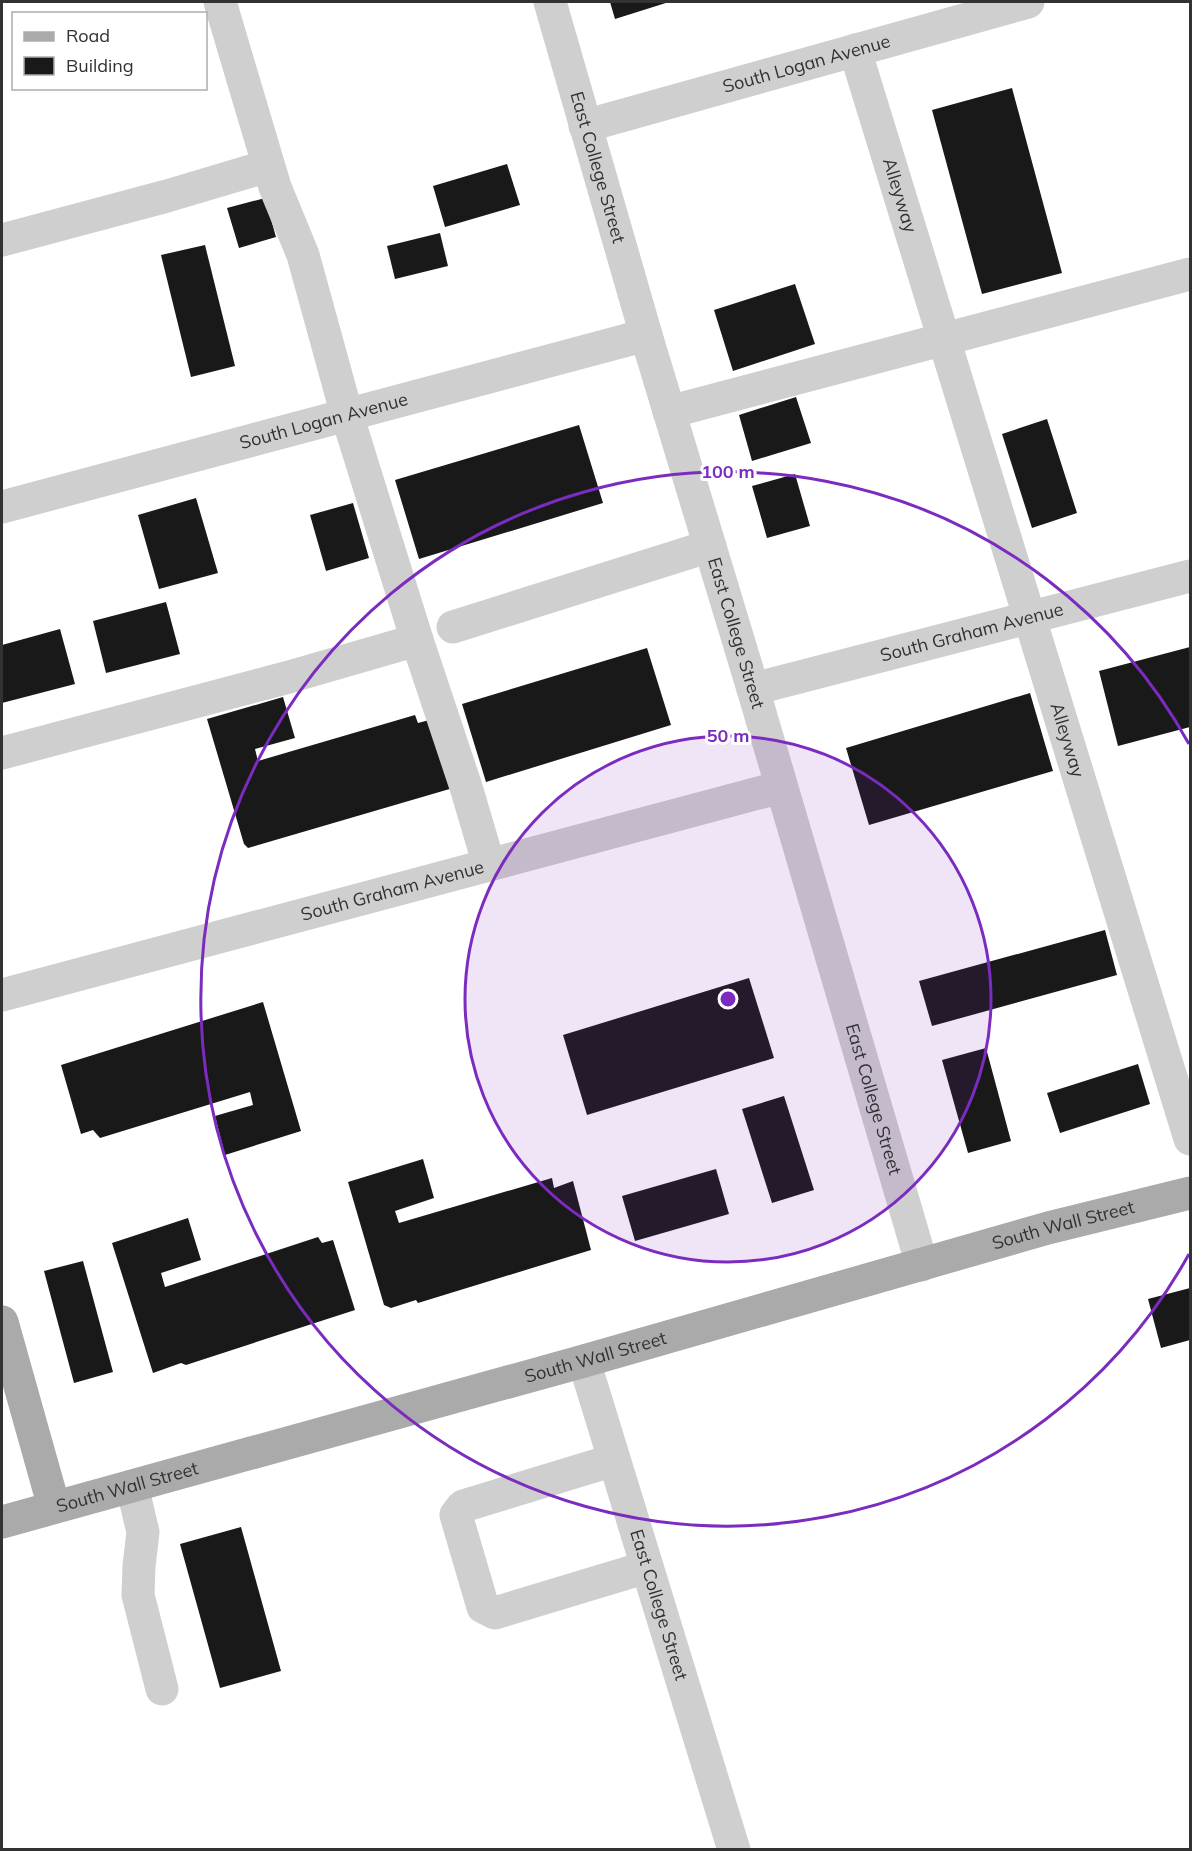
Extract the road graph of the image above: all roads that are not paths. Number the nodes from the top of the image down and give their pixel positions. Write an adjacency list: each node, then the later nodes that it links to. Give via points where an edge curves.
1 (220, 2): 6 (street)
2 (550, 2): 5 (street, East College Street)
3 (1028, 2): 4 (street, South Logan Avenue)
4 (855, 50): 5 (street, South Logan Avenue); 10 (street, Alleyway)
5 (585, 126): 9 (street, East College Street)
6 (268, 166): 7 (street); 12 (street, via 303,255)
7 (2, 240)
8 (1191, 274): 10 (street)
9 (646, 335): 11 (street, East College Street); 12 (street, South Logan Avenue)
10 (945, 339): 11 (street); 16 (street, Alleyway)
11 (669, 412): 14 (street, East College Street)
12 (347, 415): 13 (street, South Logan Avenue); 18 (street)
13 (2, 507)
14 (710, 546): 17 (street); 19 (street, East College Street)
15 (1191, 576): 16 (street, South Graham Avenue)
16 (1030, 617): 19 (street, South Graham Avenue); 24 (street, Alleyway)
17 (453, 627)
18 (417, 640): 20 (street); 22 (street)
19 (753, 689): 21 (street, East College Street)
20 (2, 753)
21 (782, 787): 22 (street, South Graham Avenue); 26 (street, East College Street)
22 (489, 865): 23 (street, South Graham Avenue)
23 (2, 995)
24 (1191, 1139)
25 (1191, 1193): 26 (main road, South Wall Street, via 1048,1228)
26 (922, 1265): 28 (main road, South Wall Street)
27 (2, 1322): 31 (main road)
28 (584, 1360): 29 (street, East College Street); 30 (main road, South Wall Street)
29 (614, 1460): 33 (street, East College Street); 33 (street, via 463,1506 456,1515 483,1607 495,1613)
30 (132, 1486): 31 (main road, South Wall Street); 34 (street, via 143,1532 138,1595)
31 (54, 1507): 32 (main road, South Wall Street)
32 (2, 1522)
33 (648, 1567): 35 (street, East College Street)
34 (162, 1689)
35 (734, 1850)

